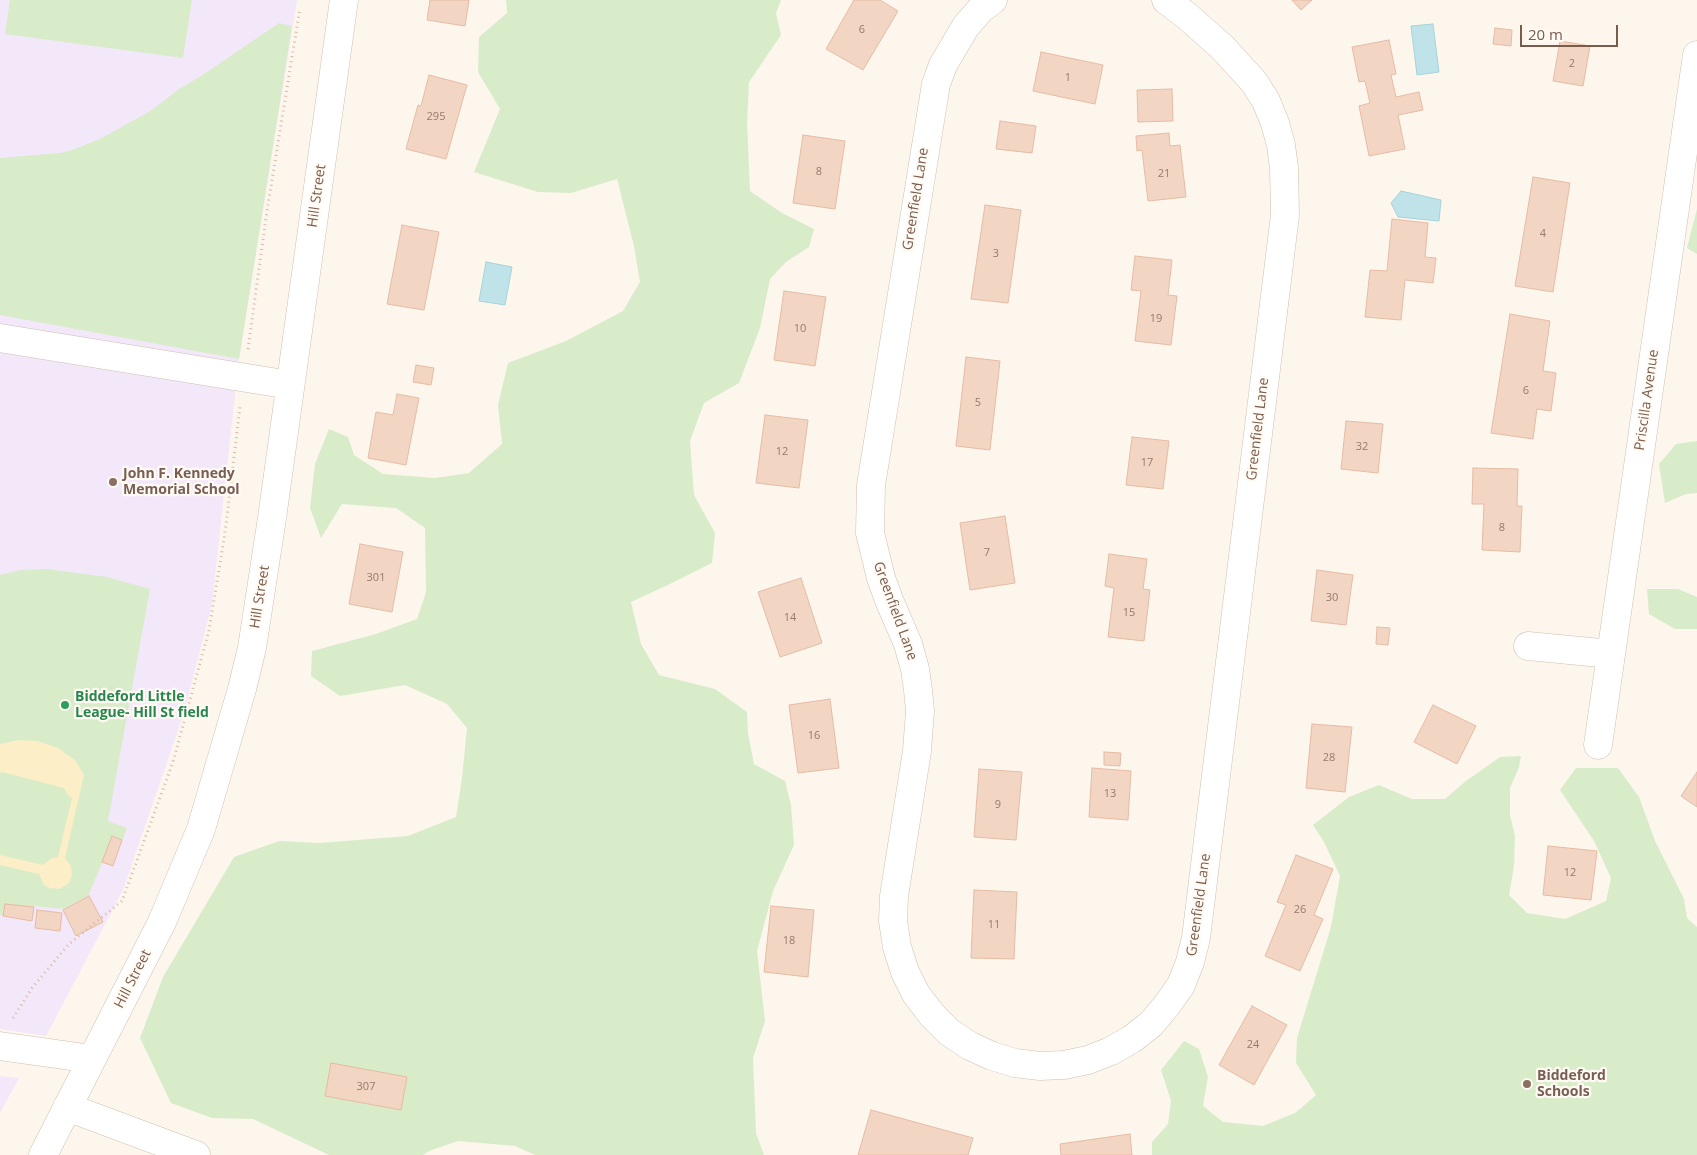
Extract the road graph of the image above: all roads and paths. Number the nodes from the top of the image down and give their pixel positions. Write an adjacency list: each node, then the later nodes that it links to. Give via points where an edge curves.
1 (344, 0): 8 (street, Hill Street)
2 (993, 0): 3 (street, Greenfield Lane, via 966,26 943,65 936,84 870,485 870,533 881,578 908,644 920,711 918,751 894,896 897,947 905,972 922,1001 949,1032 992,1056 1040,1066 1088,1060 1132,1039 1167,1005 1181,985 1190,962 1197,929 1285,215 1281,145 1266,101 1254,82 1222,47)
3 (1166, 0)
4 (300, 8): 7 (path)
5 (1697, 55): 10 (street, Priscilla Avenue)
6 (0, 338): 7 (street)
7 (244, 378): 8 (street); 12 (path, via 210,630 173,762 122,901 69,944 32,988)
8 (290, 385): 13 (street, Hill Street, via 252,648 224,756 201,829 162,922)
9 (1528, 646): 10 (street)
10 (1611, 654): 11 (street, Priscilla Avenue)
11 (1598, 745)
12 (5, 1035): 13 (street)
13 (92, 1059): 14 (street, Hill Street)
14 (67, 1107): 15 (street, Hill Street); 16 (street)
15 (43, 1155)
16 (196, 1155)

